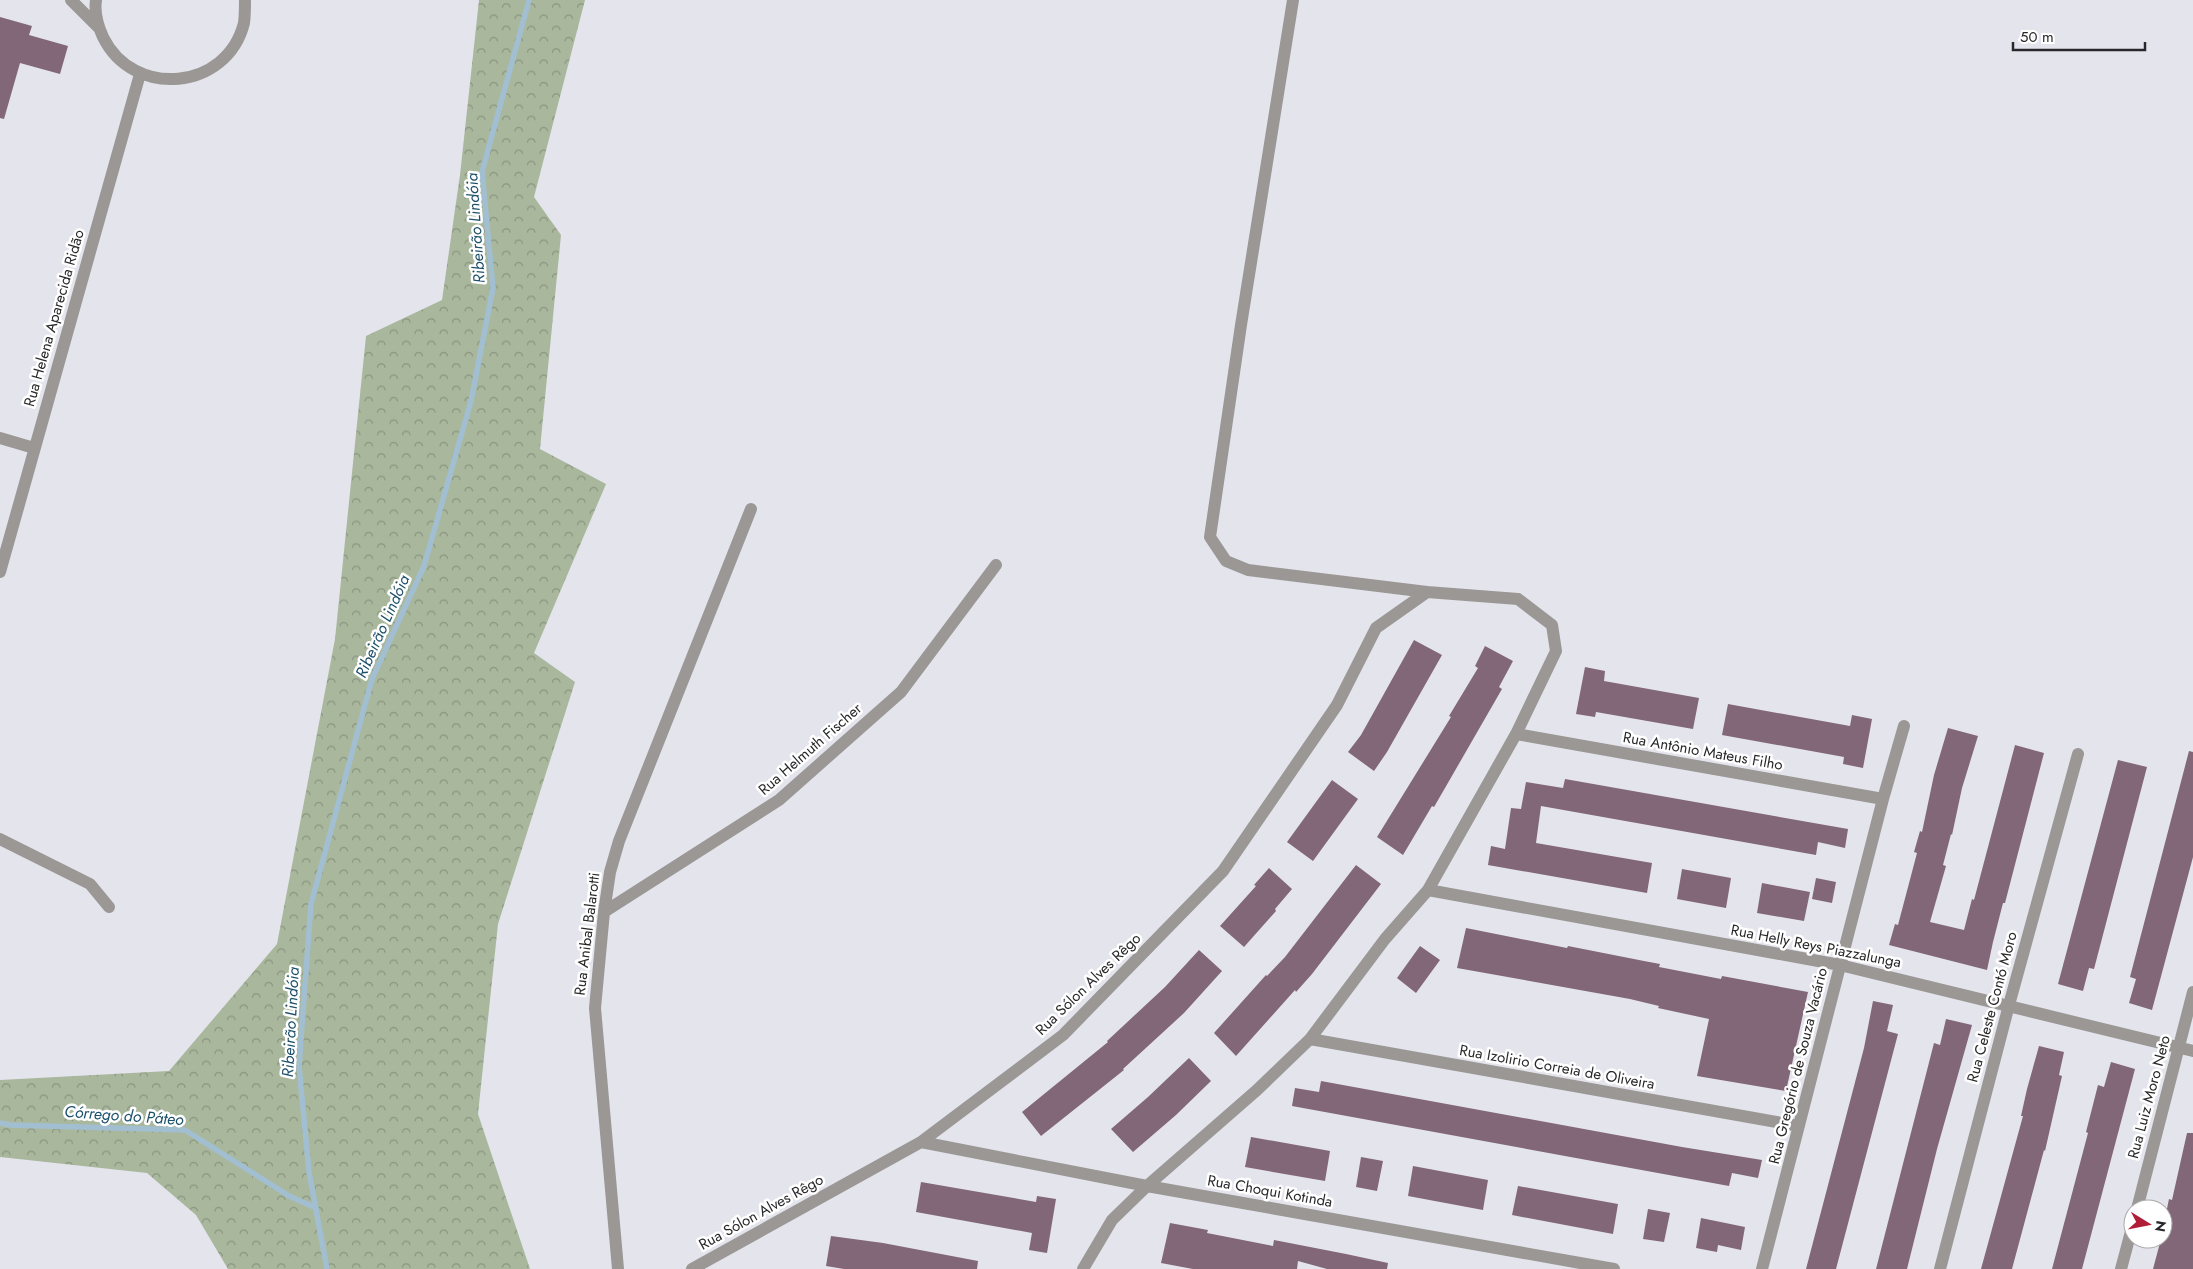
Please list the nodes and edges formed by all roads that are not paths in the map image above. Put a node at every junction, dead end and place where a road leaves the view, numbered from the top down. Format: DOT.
graph roads {
  1 [pos="71,0"];
  2 [pos="96,0"];
  3 [pos="245,0"];
  4 [pos="1293,0"];
  5 [pos="98,27"];
  6 [pos="140,74"];
  7 [pos="0,438"];
  8 [pos="34,448"];
  9 [pos="751,508"];
  10 [pos="996,565"];
  11 [pos="0,572"];
  12 [pos="1427,592"];
  13 [pos="1904,726"];
  14 [pos="1516,734"];
  15 [pos="2078,754"];
  16 [pos="1883,799"];
  17 [pos="0,840"];
  18 [pos="1428,890"];
  19 [pos="108,907"];
  20 [pos="604,912"];
  21 [pos="1840,965"];
  22 [pos="2193,992"];
  23 [pos="2008,1005"];
  24 [pos="1310,1039"];
  25 [pos="2179,1048"];
  26 [pos="2193,1052"];
  27 [pos="1799,1126"];
  28 [pos="921,1142"];
  29 [pos="1147,1186"];
  30 [pos="2140,1199"];
  31 [pos="2126,1249"];
  32 [pos="618,1269"];
  33 [pos="692,1269"];
  34 [pos="1083,1269"];
  35 [pos="1614,1269"];
  36 [pos="1762,1269"];
  37 [pos="1940,1269"];
  38 [pos="2121,1269"];
  1 -- 5 [label="street"];
  2 -- 5 [label="street"];
  3 -- 6 [label="street"];
  4 -- 12 [label="street"];
  5 -- 6 [label="street"];
  6 -- 8 [label="street, Rua Helena Aparecida Ridão"];
  7 -- 8 [label="street"];
  8 -- 11 [label="street, Rua Helena Aparecida Ridão"];
  9 -- 20 [label="street, Rua Anibal Balarotti"];
  10 -- 20 [label="street, Rua Helmuth Fischer"];
  12 -- 14 [label="street"];
  12 -- 28 [label="street, Rua Sólon Alves Rêgo"];
  13 -- 16 [label="street, Rua Gregório de Souza Vacário"];
  14 -- 16 [label="street, Rua Antônio Mateus Filho"];
  14 -- 18 [label="street"];
  15 -- 23 [label="street, Rua Celeste Contó Moro"];
  16 -- 21 [label="street, Rua Gregório de Souza Vacário"];
  17 -- 19 [label="street"];
  18 -- 21 [label="street, Rua Helly Reys Piazzalunga"];
  18 -- 24 [label="street"];
  20 -- 32 [label="street, Rua Anibal Balarotti"];
  21 -- 23 [label="street, Rua Helly Reys Piazzalunga"];
  21 -- 27 [label="street, Rua Gregório de Souza Vacário"];
  22 -- 25 [label="street, Rua Luiz Moro Neto"];
  23 -- 25 [label="street, Rua Helly Reys Piazzalunga"];
  23 -- 37 [label="street, Rua Celeste Contó Moro"];
  24 -- 27 [label="street, Rua Izolirio Correia de Oliveira"];
  24 -- 29 [label="street"];
  25 -- 26 [label="street, Rua Helly Reys Piazzalunga"];
  25 -- 30 [label="street, Rua Luiz Moro Neto"];
  27 -- 36 [label="street, Rua Gregório de Souza Vacário"];
  28 -- 29 [label="street, Rua Choqui Kotinda"];
  28 -- 33 [label="street, Rua Sólon Alves Rêgo"];
  29 -- 34 [label="street"];
  29 -- 35 [label="street, Rua Choqui Kotinda"];
  31 -- 38 [label="street"];
}
